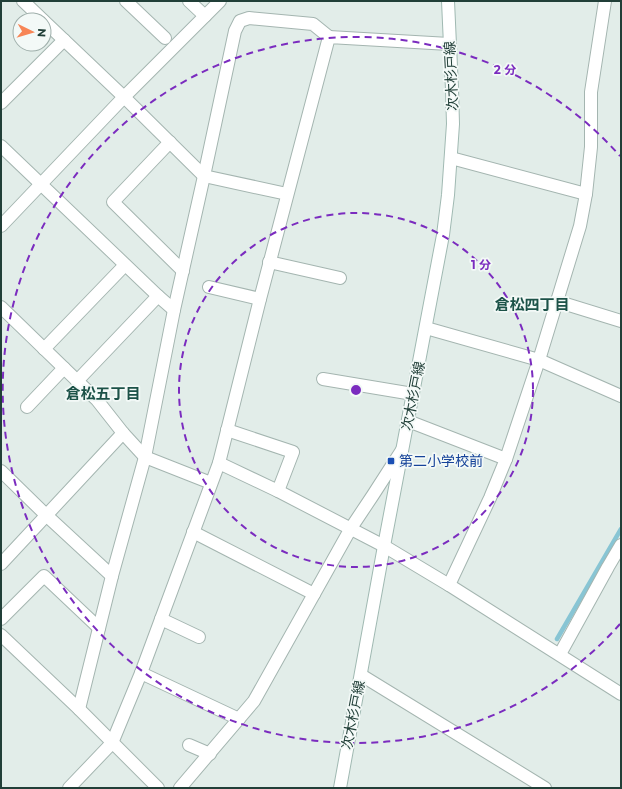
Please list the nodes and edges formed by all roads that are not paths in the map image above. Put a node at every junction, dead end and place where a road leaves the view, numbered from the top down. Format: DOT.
graph roads {
  1 [pos="23,1"];
  2 [pos="126,1"];
  3 [pos="189,1"];
  4 [pos="220,1"];
  5 [pos="448,1"];
  6 [pos="605,1"];
  7 [pos="35,12"];
  8 [pos="205,16"];
  9 [pos="52,28"];
  10 [pos="329,37"];
  11 [pos="165,38"];
  12 [pos="64,40"];
  13 [pos="449,44"];
  14 [pos="124,97"];
  15 [pos="1,103"];
  16 [pos="170,142"];
  17 [pos="1,146"];
  18 [pos="451,158"];
  19 [pos="204,176"];
  20 [pos="40,184"];
  21 [pos="287,194"];
  22 [pos="586,194"];
  23 [pos="1,226"];
  24 [pos="269,262"];
  25 [pos="125,265"];
  26 [pos="183,271"];
  27 [pos="340,278"];
  28 [pos="209,287"];
  29 [pos="158,296"];
  30 [pos="260,299"];
  31 [pos="556,301"];
  32 [pos="2,309"];
  33 [pos="174,310"];
  34 [pos="621,321"];
  35 [pos="426,328"];
  36 [pos="44,348"];
  37 [pos="539,360"];
  38 [pos="64,368"];
  39 [pos="323,379"];
  40 [pos="77,381"];
  41 [pos="413,394"];
  42 [pos="621,396"];
  43 [pos="28,407"];
  44 [pos="408,421"];
  45 [pos="227,430"];
  46 [pos="123,433"];
  47 [pos="404,447"];
  48 [pos="145,457"];
  49 [pos="506,459"];
  50 [pos="219,463"];
  51 [pos="1,471"];
  52 [pos="211,483"];
  53 [pos="278,491"];
  54 [pos="46,515"];
  55 [pos="351,528"];
  56 [pos="193,532"];
  57 [pos="621,545"];
  58 [pos="384,546"];
  59 [pos="1,564"];
  60 [pos="112,576"];
  61 [pos="449,585"];
  62 [pos="314,594"];
  63 [pos="1,619"];
  64 [pos="161,619"];
  65 [pos="99,628"];
  66 [pos="1,635"];
  67 [pos="200,637"];
  68 [pos="560,654"];
  69 [pos="141,673"];
  70 [pos="361,675"];
  71 [pos="621,694"];
  72 [pos="79,709"];
  73 [pos="239,719"];
  74 [pos="112,743"];
  75 [pos="189,745"];
  76 [pos="210,754"];
  77 [pos="151,786"];
  78 [pos="539,786"];
  79 [pos="68,788"];
  80 [pos="180,788"];
  81 [pos="340,788"];
  1 -- 7 [label="street"];
  2 -- 11 [label="street"];
  3 -- 8 [label="street"];
  4 -- 8 [label="street"];
  5 -- 13 [label="street, 次木杉戸線"];
  6 -- 22 [label="street"];
  8 -- 14 [label="street"];
  9 -- 12 [label="street"];
  10 -- 13 [label="street"];
  10 -- 19 [label="street"];
  10 -- 21 [label="street"];
  12 -- 14 [label="street"];
  12 -- 15 [label="street"];
  13 -- 18 [label="street, 次木杉戸線"];
  14 -- 16 [label="street"];
  14 -- 20 [label="street"];
  16 -- 19 [label="street"];
  16 -- 26 [label="street"];
  17 -- 20 [label="street"];
  18 -- 22 [label="street"];
  18 -- 35 [label="street, 次木杉戸線"];
  19 -- 21 [label="street"];
  19 -- 26 [label="street"];
  20 -- 23 [label="street"];
  20 -- 25 [label="street"];
  21 -- 24 [label="street"];
  22 -- 31 [label="street"];
  24 -- 27 [label="street"];
  24 -- 30 [label="street"];
  25 -- 29 [label="street"];
  25 -- 36 [label="street"];
  26 -- 33 [label="street"];
  28 -- 30 [label="street"];
  29 -- 33 [label="street"];
  29 -- 40 [label="street"];
  30 -- 45 [label="street"];
  31 -- 34 [label="street"];
  31 -- 37 [label="street"];
  32 -- 36 [label="street"];
  33 -- 48 [label="street"];
  35 -- 37 [label="street"];
  35 -- 41 [label="street, 次木杉戸線"];
  36 -- 38 [label="street"];
  37 -- 42 [label="street"];
  37 -- 49 [label="street"];
  38 -- 40 [label="street"];
  38 -- 43 [label="street"];
  39 -- 41 [label="street"];
  40 -- 46 [label="street"];
  41 -- 44 [label="street, 次木杉戸線"];
  44 -- 47 [label="street, 次木杉戸線"];
  44 -- 49 [label="street"];
  45 -- 50 [label="street"];
  45 -- 53 [label="street"];
  46 -- 48 [label="street"];
  46 -- 54 [label="street"];
  47 -- 55 [label="street"];
  47 -- 58 [label="street, 次木杉戸線"];
  48 -- 52 [label="street"];
  48 -- 60 [label="street"];
  49 -- 61 [label="street"];
  50 -- 52 [label="street"];
  50 -- 53 [label="street"];
  51 -- 54 [label="street"];
  52 -- 56 [label="street"];
  53 -- 55 [label="street"];
  54 -- 59 [label="street"];
  54 -- 60 [label="street"];
  55 -- 58 [label="street"];
  55 -- 62 [label="street"];
  56 -- 62 [label="street"];
  56 -- 64 [label="street"];
  57 -- 68 [label="street"];
  58 -- 61 [label="street"];
  58 -- 70 [label="street, 次木杉戸線"];
  60 -- 65 [label="street"];
  61 -- 68 [label="street"];
  62 -- 73 [label="street"];
  63 -- 65 [label="street"];
  64 -- 67 [label="street"];
  64 -- 69 [label="street"];
  65 -- 72 [label="street"];
  66 -- 72 [label="street"];
  68 -- 71 [label="street"];
  69 -- 73 [label="street"];
  69 -- 74 [label="street"];
  70 -- 78 [label="street"];
  70 -- 81 [label="street, 次木杉戸線"];
  72 -- 74 [label="street"];
  73 -- 76 [label="street"];
  74 -- 77 [label="street"];
  74 -- 79 [label="street"];
  75 -- 76 [label="street"];
  76 -- 80 [label="street"];
}
